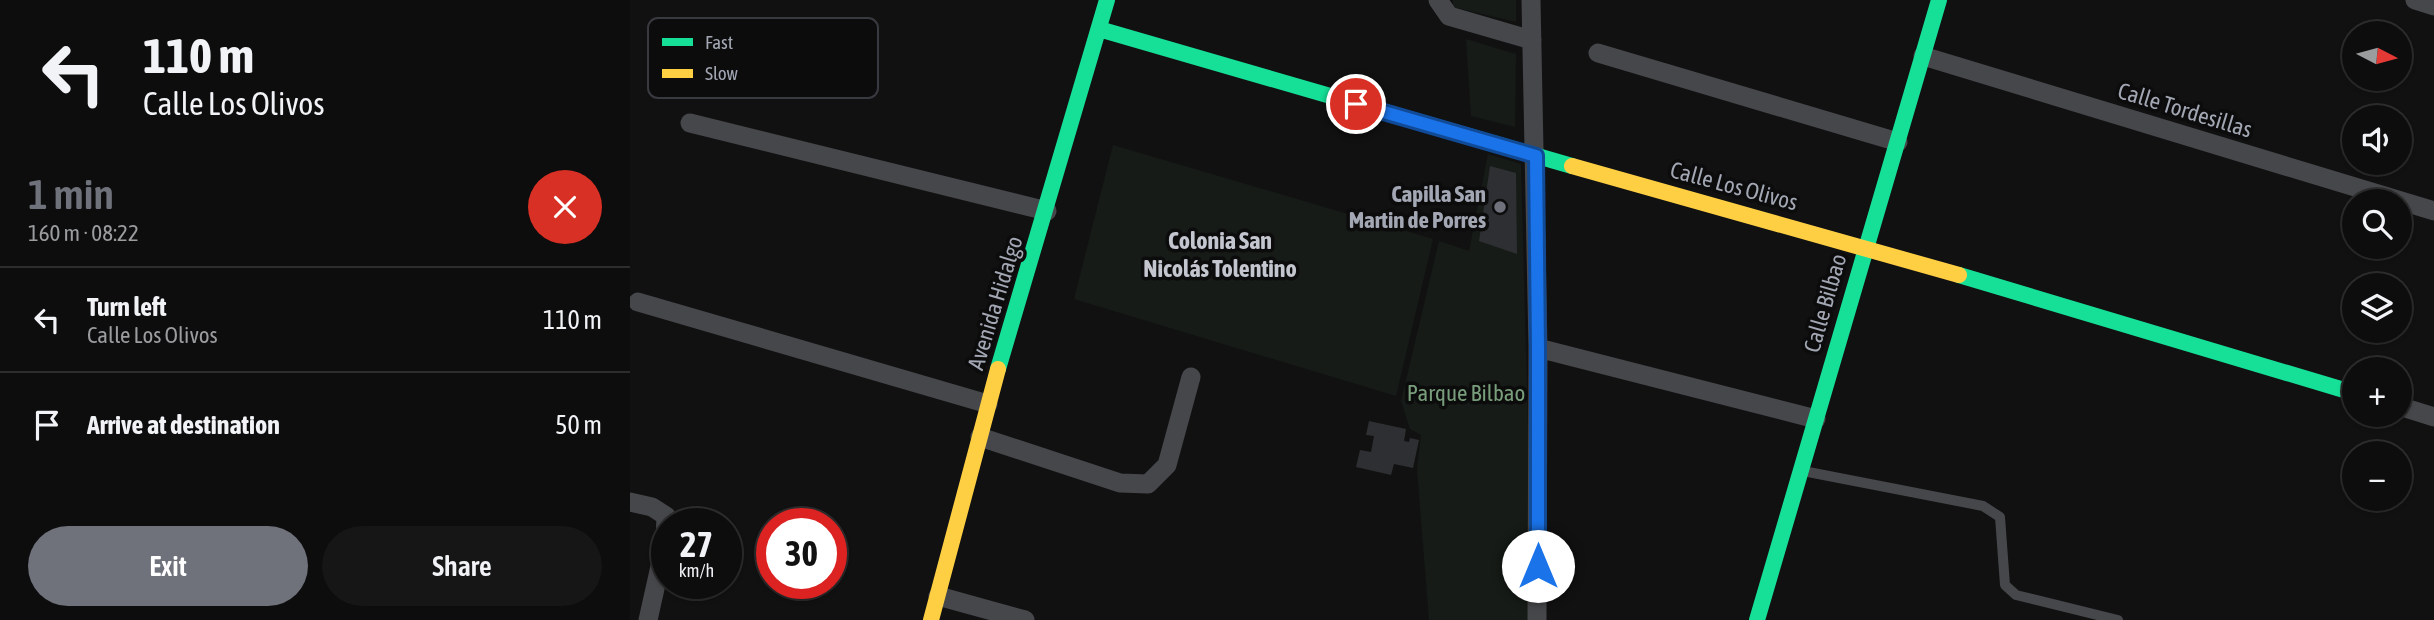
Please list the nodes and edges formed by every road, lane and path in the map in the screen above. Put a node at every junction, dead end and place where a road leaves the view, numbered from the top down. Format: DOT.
graph roads {
  1 [pos="1107,0"];
  2 [pos="1438,0"];
  3 [pos="1531,0"];
  4 [pos="1937,0"];
  5 [pos="2415,0"];
  6 [pos="2434,6"];
  7 [pos="1099,29"];
  8 [pos="1532,40"];
  9 [pos="1598,53"];
  10 [pos="1923,57"];
  11 [pos="690,123"];
  12 [pos="1898,142"];
  13 [pos="1536,156"];
  14 [pos="1047,211"];
  15 [pos="2434,211"];
  16 [pos="1867,248"];
  17 [pos="638,302"];
  18 [pos="1538,348"];
  19 [pos="1191,377"];
  20 [pos="2342,389"];
  21 [pos="988,404"];
  22 [pos="2412,410"];
  23 [pos="2434,417"];
  24 [pos="1816,419"];
  25 [pos="980,437"];
  26 [pos="1801,471"];
  27 [pos="630,502"];
  28 [pos="938,596"];
  29 [pos="648,620"];
  30 [pos="931,620"];
  31 [pos="1025,620"];
  32 [pos="1538,620"];
  33 [pos="1757,620"];
  34 [pos="2118,620"];
  1 -- 7 [label="street, Avenida Hidalgo"];
  2 -- 8 [label="street"];
  3 -- 8 [label="street"];
  4 -- 10 [label="street, Calle Bilbao"];
  5 -- 6 [label="street"];
  7 -- 13 [label="street, Calle Los Olivos"];
  7 -- 14 [label="street, Avenida Hidalgo"];
  8 -- 13 [label="street"];
  9 -- 12 [label="street"];
  10 -- 12 [label="street, Calle Bilbao"];
  10 -- 15 [label="street, Calle Tordesillas"];
  11 -- 14 [label="street"];
  12 -- 16 [label="street, Calle Bilbao"];
  13 -- 16 [label="street, Calle Los Olivos"];
  13 -- 18 [label="street"];
  14 -- 21 [label="street, Avenida Hidalgo"];
  16 -- 20 [label="street, Calle Los Olivos"];
  16 -- 24 [label="street, Calle Bilbao"];
  17 -- 21 [label="street"];
  18 -- 24 [label="street"];
  18 -- 32 [label="street"];
  19 -- 25 [label="street"];
  21 -- 25 [label="street, Avenida Hidalgo"];
  22 -- 23 [label="street"];
  24 -- 26 [label="street, Calle Bilbao"];
  25 -- 28 [label="street, Avenida Hidalgo"];
  26 -- 33 [label="street, Calle Bilbao"];
  26 -- 34 [label="lane"];
  27 -- 29 [label="street"];
  28 -- 30 [label="street, Avenida Hidalgo"];
  28 -- 31 [label="street"];
}
